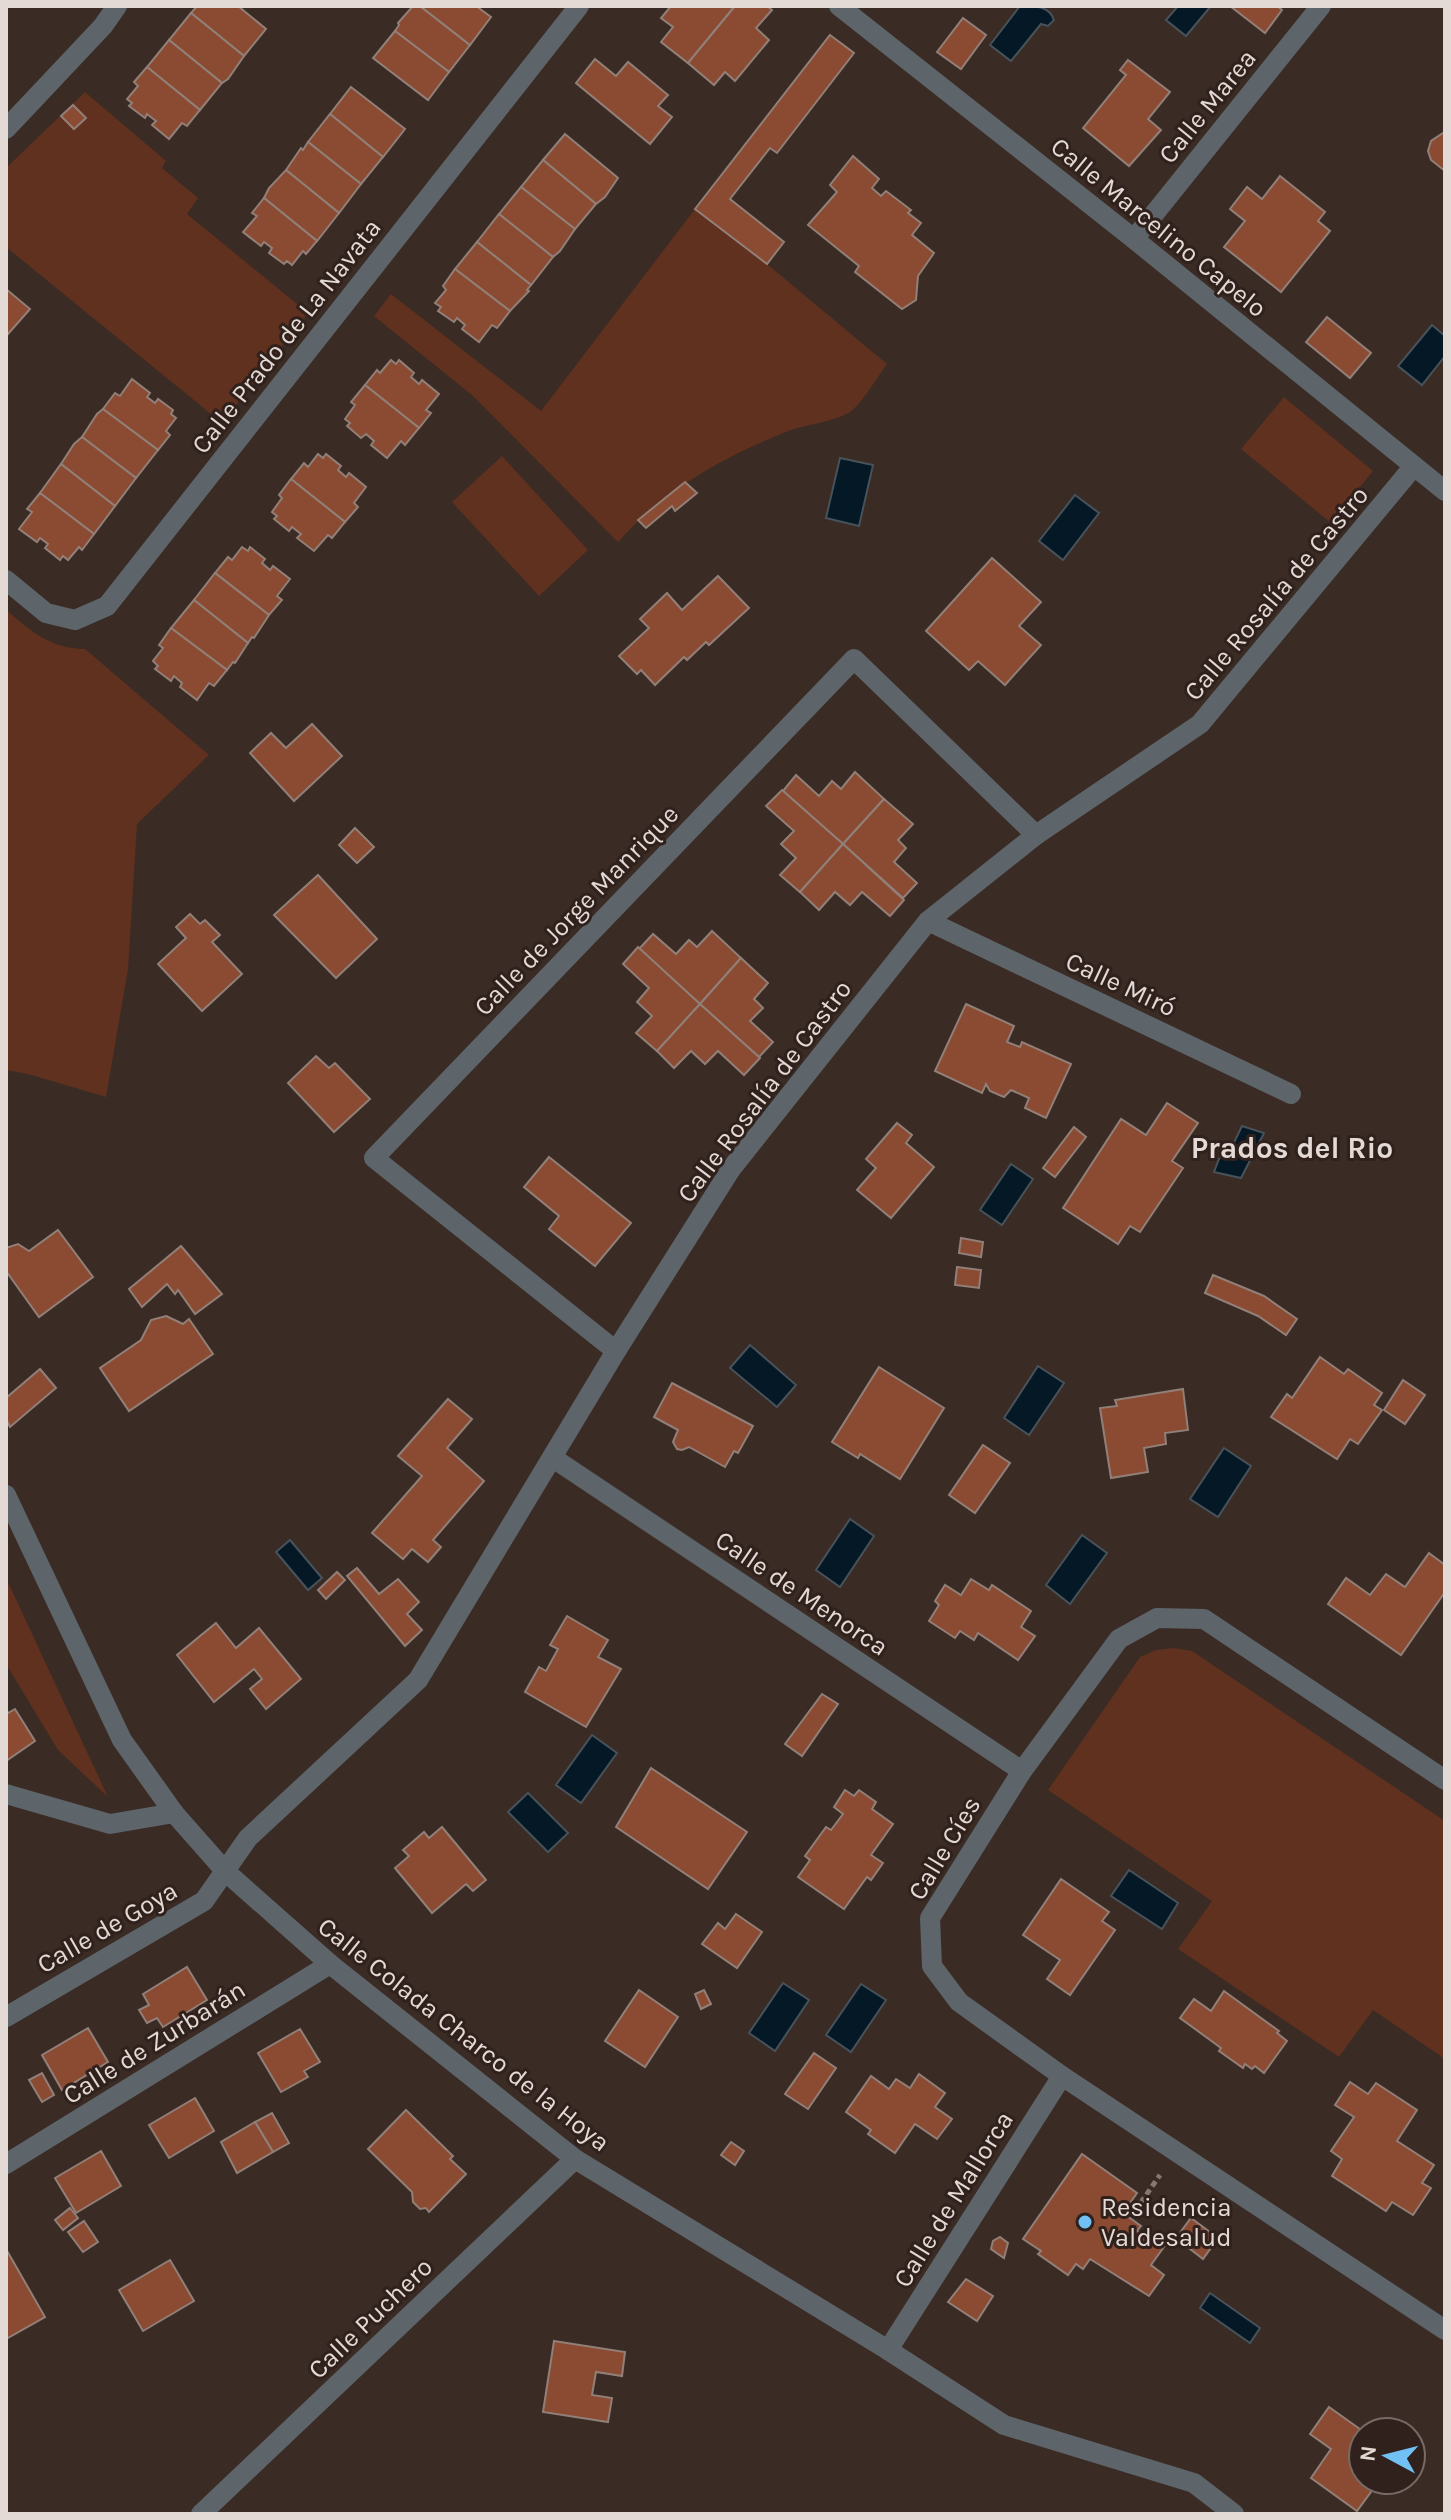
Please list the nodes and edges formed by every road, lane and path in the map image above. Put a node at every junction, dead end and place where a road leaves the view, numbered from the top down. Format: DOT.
graph roads {
  1 [pos="117,6"];
  2 [pos="579,6"];
  3 [pos="839,6"];
  4 [pos="1321,6"];
  5 [pos="6,129"];
  6 [pos="1134,239"];
  7 [pos="1414,466"];
  8 [pos="1445,491"];
  9 [pos="6,580"];
  10 [pos="1036,835"];
  11 [pos="928,921"];
  12 [pos="1291,1094"];
  13 [pos="616,1351"];
  14 [pos="553,1458"];
  15 [pos="6,1495"];
  16 [pos="1022,1771"];
  17 [pos="1445,1780"];
  18 [pos="6,1794"];
  19 [pos="174,1813"];
  20 [pos="226,1872"];
  21 [pos="330,1964"];
  22 [pos="6,2017"];
  23 [pos="1062,2076"];
  24 [pos="1176,2151"];
  25 [pos="575,2159"];
  26 [pos="6,2164"];
  27 [pos="1135,2211"];
  28 [pos="1445,2330"];
  29 [pos="888,2350"];
  30 [pos="201,2514"];
  31 [pos="1234,2514"];
  1 -- 5 [label="street"];
  2 -- 9 [label="street, Calle Prado de La Navata"];
  3 -- 6 [label="street, Calle Marcelino Capelo"];
  4 -- 6 [label="street, Calle Marea"];
  6 -- 7 [label="street, Calle Marcelino Capelo"];
  7 -- 8 [label="street, Calle Marcelino Capelo"];
  7 -- 10 [label="street, Calle Rosalía de Castro"];
  10 -- 11 [label="street, Calle Rosalía de Castro"];
  10 -- 13 [label="street, Calle de Jorge Manrique"];
  11 -- 12 [label="street, Calle Miró"];
  11 -- 13 [label="street, Calle Rosalía de Castro"];
  13 -- 14 [label="street, Calle Rosalía de Castro"];
  14 -- 16 [label="street, Calle de Menorca"];
  14 -- 20 [label="street, Calle Rosalía de Castro"];
  15 -- 19 [label="street, Calle Colada Charco de la Hoya"];
  16 -- 17 [label="street, Calle Cíes"];
  16 -- 23 [label="street, Calle Cíes"];
  18 -- 19 [label="street"];
  19 -- 20 [label="street, Calle Colada Charco de la Hoya"];
  20 -- 21 [label="street, Calle Colada Charco de la Hoya"];
  20 -- 22 [label="street, Calle de Goya"];
  21 -- 25 [label="street, Calle Colada Charco de la Hoya"];
  21 -- 26 [label="street, Calle de Zurbarán"];
  23 -- 24 [label="street, Calle Cíes"];
  23 -- 29 [label="street, Calle de Mallorca"];
  24 -- 27 [label="path"];
  24 -- 28 [label="street, Calle Cíes"];
  25 -- 29 [label="street, Calle Colada Charco de la Hoya"];
  25 -- 30 [label="street, Calle Puchero"];
  29 -- 31 [label="street, Calle Colada Charco de la Hoya"];
}
